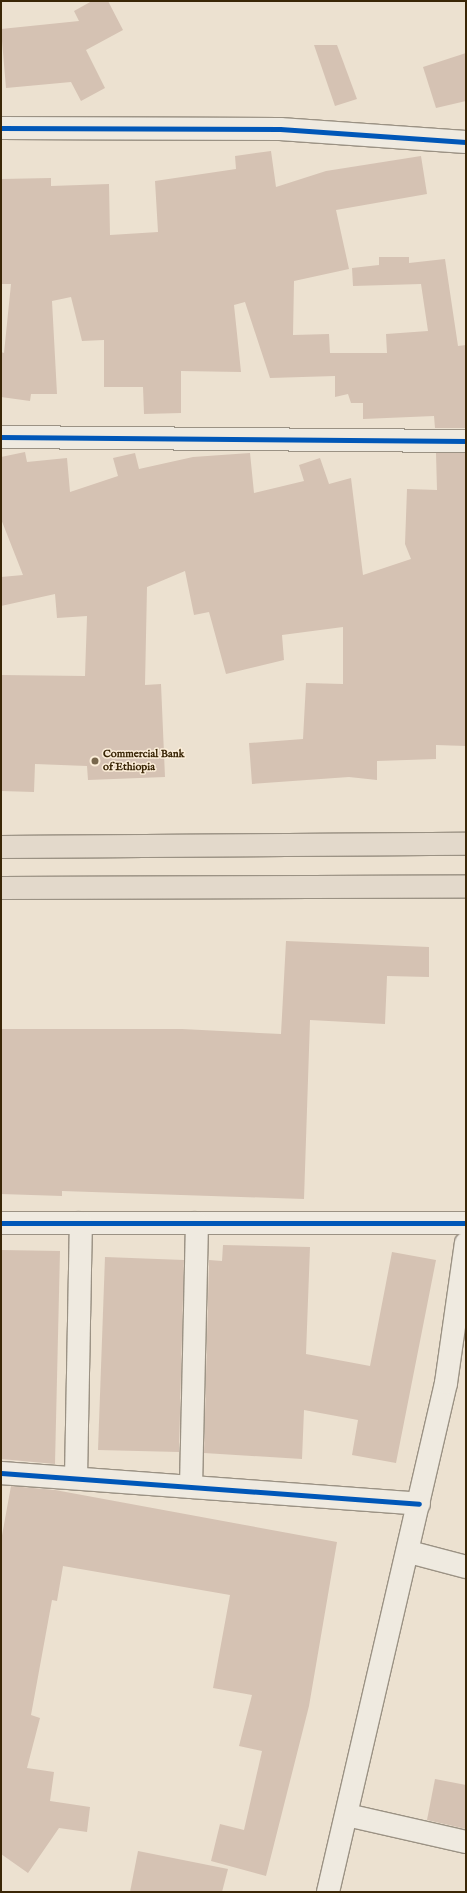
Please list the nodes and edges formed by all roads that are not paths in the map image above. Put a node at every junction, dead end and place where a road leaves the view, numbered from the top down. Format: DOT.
graph roads {
  1 [pos="1,128"];
  2 [pos="466,142"];
  3 [pos="1,437"];
  4 [pos="466,441"];
  5 [pos="466,844"];
  6 [pos="1,847"];
  7 [pos="466,886"];
  8 [pos="1,888"];
  9 [pos="1,1223"];
  10 [pos="81,1223"];
  11 [pos="197,1223"];
  12 [pos="466,1223"];
  13 [pos="466,1243"];
  14 [pos="1,1473"];
  15 [pos="76,1478"];
  16 [pos="191,1487"];
  17 [pos="419,1504"];
  18 [pos="409,1552"];
  19 [pos="466,1567"];
  20 [pos="347,1815"];
  21 [pos="466,1842"];
  22 [pos="328,1892"];
  1 -- 2 [label="street"];
  3 -- 4 [label="street"];
  5 -- 6 [label="main road"];
  7 -- 8 [label="main road"];
  9 -- 10 [label="street"];
  10 -- 11 [label="street"];
  10 -- 15 [label="street"];
  11 -- 12 [label="street"];
  11 -- 16 [label="street"];
  13 -- 17 [label="street"];
  14 -- 15 [label="street"];
  15 -- 16 [label="street"];
  16 -- 17 [label="street"];
  17 -- 18 [label="street"];
  18 -- 19 [label="street"];
  18 -- 20 [label="street"];
  20 -- 21 [label="street"];
  20 -- 22 [label="street"];
}
